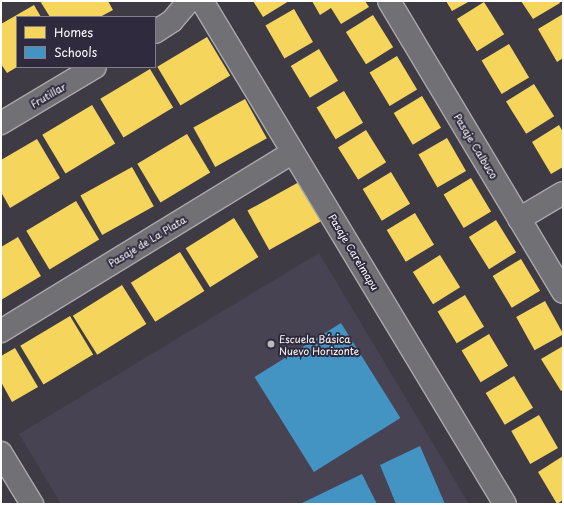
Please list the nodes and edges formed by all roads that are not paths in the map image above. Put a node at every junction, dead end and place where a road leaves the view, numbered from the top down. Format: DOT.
graph roads {
  1 [pos="189,1"];
  2 [pos="202,1"];
  3 [pos="389,1"];
  4 [pos="156,31"];
  5 [pos="93,68"];
  6 [pos="1,122"];
  7 [pos="293,152"];
  8 [pos="563,193"];
  9 [pos="519,219"];
  10 [pos="563,292"];
  11 [pos="1,331"];
  12 [pos="1,453"];
  13 [pos="32,504"];
  14 [pos="505,504"];
  1 -- 4 [label="street"];
  2 -- 7 [label="street, Pasaje Carelmapu"];
  3 -- 9 [label="street, Pasaje Calbuco"];
  5 -- 6 [label="street, Frutillar"];
  7 -- 11 [label="street, Pasaje de La Plata"];
  7 -- 14 [label="street, Pasaje Carelmapu"];
  8 -- 9 [label="street"];
  9 -- 10 [label="street, Pasaje Calbuco"];
  12 -- 13 [label="street"];
}
